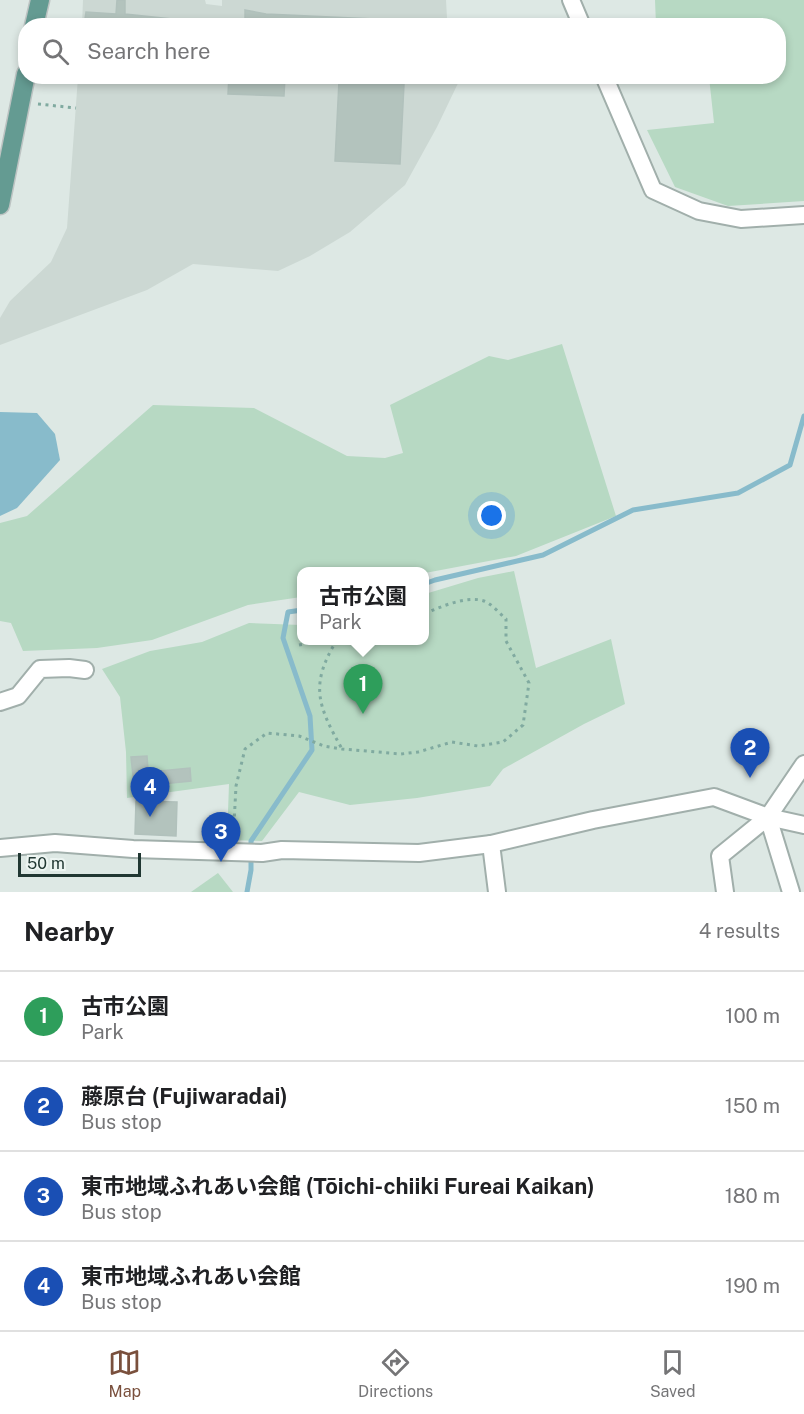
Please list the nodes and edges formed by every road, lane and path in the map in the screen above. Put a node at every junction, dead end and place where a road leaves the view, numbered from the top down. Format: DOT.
graph roads {
  1 [pos="40,0"];
  2 [pos="571,0"];
  3 [pos="36,18"];
  4 [pos="579,18"];
  5 [pos="24,84"];
  6 [pos="607,84"];
  7 [pos="0,206"];
  8 [pos="804,215"];
  9 [pos="429,612"];
  10 [pos="334,645"];
  11 [pos="85,670"];
  12 [pos="0,702"];
  13 [pos="342,749"];
  14 [pos="804,764"];
  15 [pos="768,817"];
  16 [pos="234,824"];
  17 [pos="804,825"];
  18 [pos="491,844"];
  19 [pos="0,848"];
  20 [pos="497,892"];
  21 [pos="724,892"];
  22 [pos="791,892"];
  1 -- 3 [label="main road"];
  2 -- 4 [label="street"];
  5 -- 7 [label="main road"];
  6 -- 8 [label="street"];
  9 -- 13 [label="path"];
  10 -- 13 [label="path"];
  11 -- 12 [label="street"];
  13 -- 16 [label="path"];
  14 -- 15 [label="street"];
  15 -- 17 [label="street"];
  15 -- 18 [label="street"];
  15 -- 21 [label="street"];
  15 -- 22 [label="street"];
  18 -- 19 [label="street"];
  18 -- 20 [label="street"];
}
